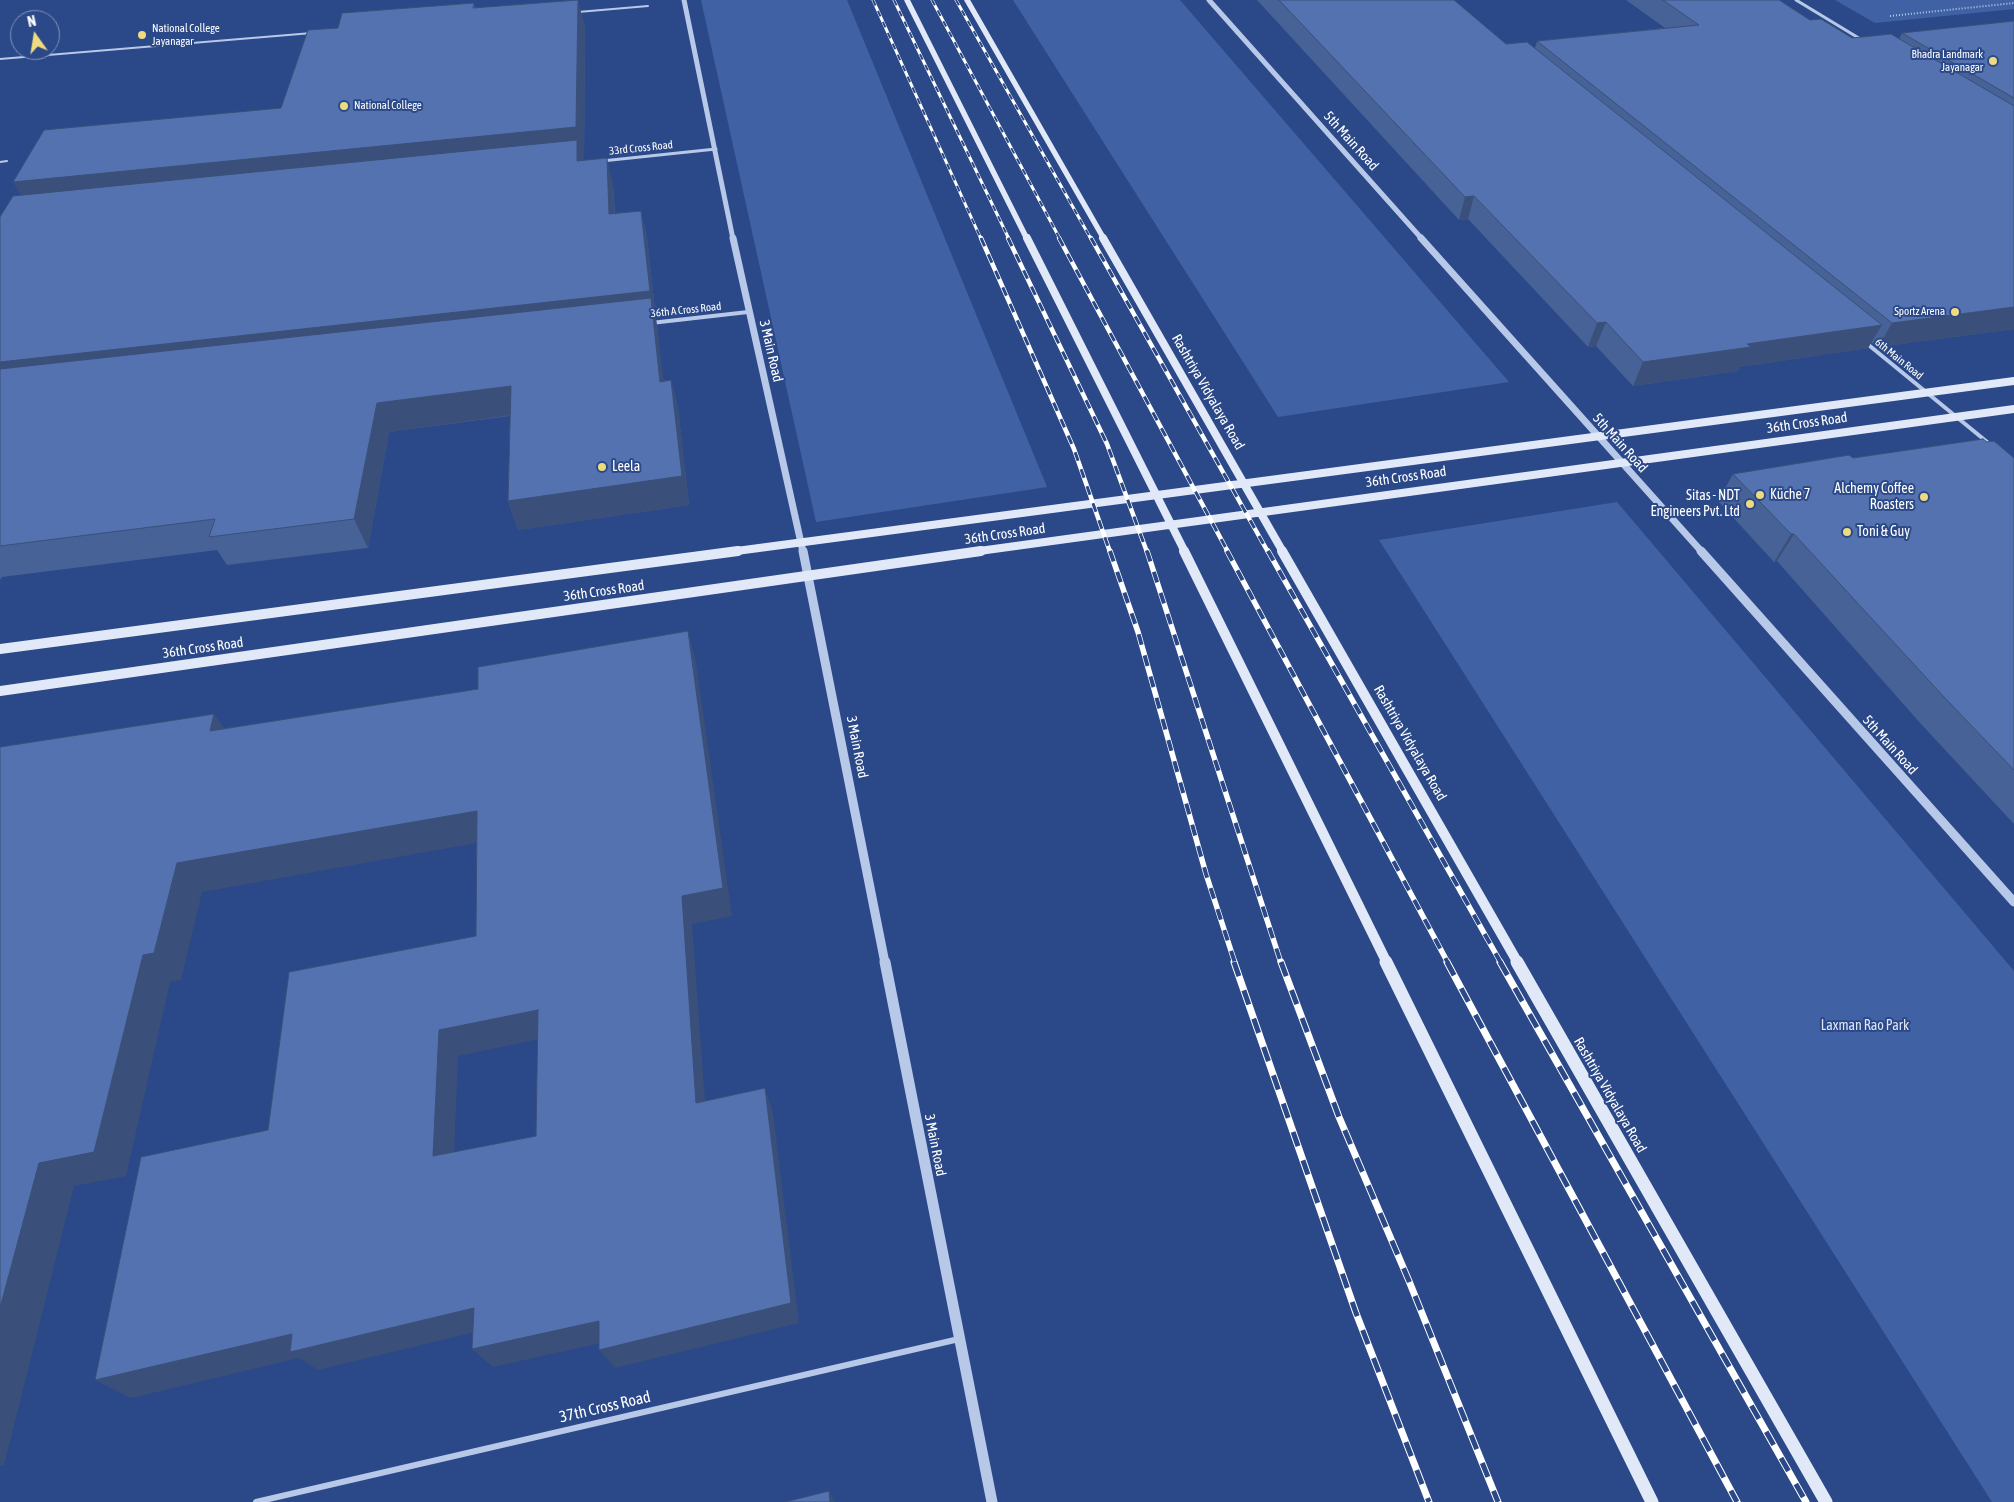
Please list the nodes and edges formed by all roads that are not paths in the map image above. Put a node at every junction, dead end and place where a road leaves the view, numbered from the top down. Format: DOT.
graph roads {
  1 [pos="684,0"];
  2 [pos="907,0"];
  3 [pos="967,0"];
  4 [pos="1209,0"];
  5 [pos="1796,0"];
  6 [pos="648,6"];
  7 [pos="569,12"];
  8 [pos="314,33"];
  9 [pos="1870,39"];
  10 [pos="1861,40"];
  11 [pos="1870,45"];
  12 [pos="0,59"];
  13 [pos="716,149"];
  14 [pos="7,161"];
  15 [pos="0,162"];
  16 [pos="597,162"];
  17 [pos="748,312"];
  18 [pos="649,323"];
  19 [pos="1860,338"];
  20 [pos="2014,381"];
  21 [pos="1926,393"];
  22 [pos="2014,409"];
  23 [pos="1956,417"];
  24 [pos="1598,436"];
  25 [pos="1996,449"];
  26 [pos="1621,462"];
  27 [pos="1243,483"];
  28 [pos="1155,494"];
  29 [pos="1259,511"];
  30 [pos="1170,524"];
  31 [pos="801,542"];
  32 [pos="809,576"];
  33 [pos="0,649"];
  34 [pos="0,691"];
  35 [pos="2014,902"];
  36 [pos="960,1339"];
  37 [pos="256,1502"];
  38 [pos="992,1502"];
  39 [pos="1652,1502"];
  40 [pos="1826,1502"];
  1 -- 13 [label="street, 3 Main Road"];
  2 -- 28 [label="main road"];
  3 -- 27 [label="main road, Rashtriya Vidyalaya Road"];
  4 -- 24 [label="street, 5th Main Road"];
  5 -- 10 [label="street"];
  6 -- 7 [label="lane"];
  8 -- 12 [label="lane"];
  9 -- 10 [label="street"];
  10 -- 11 [label="street"];
  13 -- 16 [label="street, 33rd Cross Road"];
  13 -- 17 [label="street, 3 Main Road"];
  14 -- 15 [label="lane"];
  17 -- 18 [label="street, 36th A Cross Road"];
  17 -- 31 [label="street, 3 Main Road"];
  19 -- 21 [label="street, 6th Main Road"];
  20 -- 21 [label="main road, 36th Cross Road"];
  21 -- 23 [label="street, 6th Main Road"];
  21 -- 24 [label="main road, 36th Cross Road"];
  22 -- 23 [label="main road, 36th Cross Road"];
  23 -- 25 [label="street, 6th Main Road"];
  23 -- 26 [label="main road, 36th Cross Road"];
  24 -- 26 [label="street, 5th Main Road"];
  24 -- 27 [label="main road, 36th Cross Road"];
  26 -- 29 [label="main road, 36th Cross Road"];
  26 -- 35 [label="street, 5th Main Road"];
  27 -- 28 [label="main road, 36th Cross Road"];
  27 -- 29 [label="main road, Rashtriya Vidyalaya Road"];
  28 -- 30 [label="main road"];
  28 -- 31 [label="main road, 36th Cross Road"];
  29 -- 30 [label="main road, 36th Cross Road"];
  29 -- 40 [label="main road, Rashtriya Vidyalaya Road"];
  30 -- 32 [label="main road, 36th Cross Road"];
  30 -- 39 [label="main road"];
  31 -- 32 [label="street, 3 Main Road"];
  31 -- 33 [label="main road, 36th Cross Road"];
  32 -- 34 [label="main road, 36th Cross Road"];
  32 -- 36 [label="street, 3 Main Road"];
  36 -- 37 [label="street, 37th Cross Road"];
  36 -- 38 [label="street, 3 Main Road"];
}
